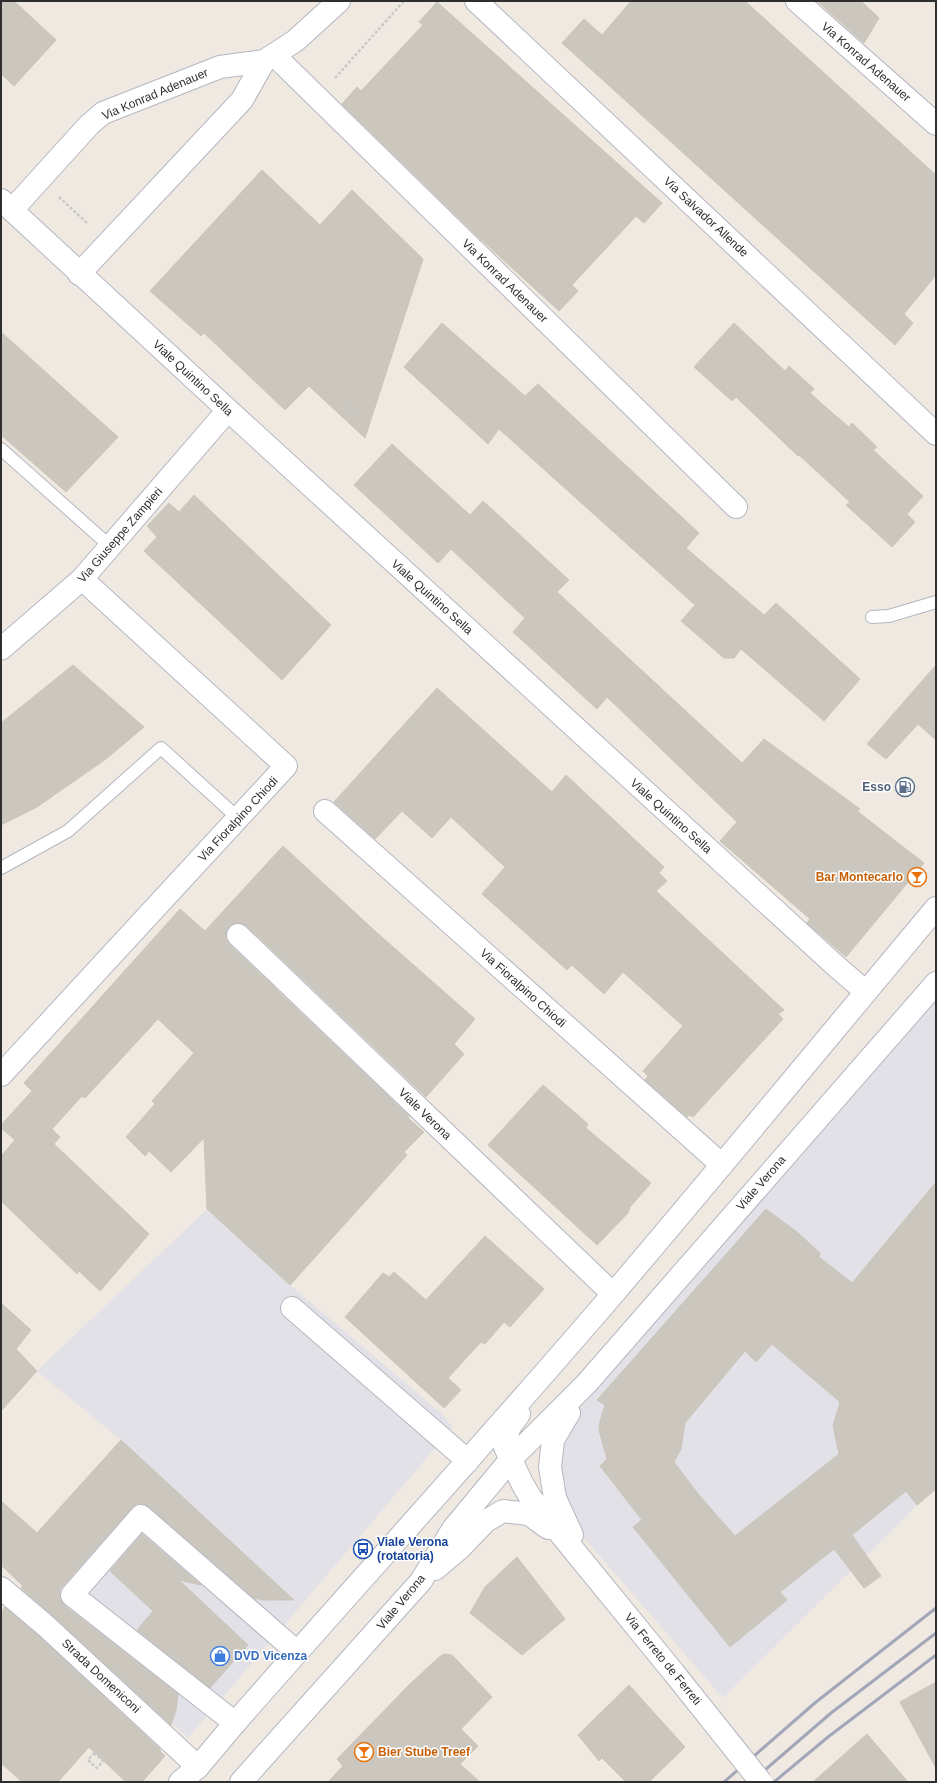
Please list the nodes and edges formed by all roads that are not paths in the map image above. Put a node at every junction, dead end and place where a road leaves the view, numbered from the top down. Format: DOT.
graph roads {
  1 [pos="339,1"];
  2 [pos="476,1"];
  3 [pos="797,1"];
  4 [pos="269,58"];
  5 [pos="936,124"];
  6 [pos="6,205"];
  7 [pos="80,274"];
  8 [pos="228,410"];
  9 [pos="936,434"];
  10 [pos="1,449"];
  11 [pos="736,507"];
  12 [pos="111,547"];
  13 [pos="82,579"];
  14 [pos="936,602"];
  15 [pos="872,617"];
  16 [pos="1,649"];
  17 [pos="325,811"];
  18 [pos="238,818"];
  19 [pos="1,868"];
  20 [pos="936,908"];
  21 [pos="238,935"];
  22 [pos="936,983"];
  23 [pos="866,992"];
  24 [pos="1,1075"];
  25 [pos="722,1165"];
  26 [pos="613,1294"];
  27 [pos="292,1308"];
  28 [pos="558,1357"];
  29 [pos="587,1383"];
  30 [pos="511,1460"];
  31 [pos="468,1462"];
  32 [pos="562,1537"];
  33 [pos="585,1564"];
  34 [pos="421,1581"];
  35 [pos="1,1588"];
  36 [pos="297,1652"];
  37 [pos="235,1723"];
  38 [pos="198,1767"];
  39 [pos="180,1782"];
  40 [pos="241,1782"];
  41 [pos="762,1782"];
  1 -- 4 [label="street, Via Konrad Adenauer"];
  2 -- 9 [label="street, Via Salvador Allende"];
  3 -- 5 [label="street, Via Konrad Adenauer"];
  4 -- 6 [label="street, Via Konrad Adenauer"];
  4 -- 7 [label="street, Via Konrad Adenauer"];
  4 -- 11 [label="street, Via Konrad Adenauer"];
  6 -- 7 [label="street, Viale Quintino Sella"];
  7 -- 8 [label="street, Viale Quintino Sella"];
  8 -- 12 [label="street, Via Giuseppe Zampieri"];
  8 -- 23 [label="street, Viale Quintino Sella"];
  10 -- 12 [label="lane"];
  12 -- 13 [label="street, Via Giuseppe Zampieri"];
  13 -- 16 [label="street, Via Giuseppe Zampieri"];
  13 -- 18 [label="street, Via Fioralpino Chiodi"];
  14 -- 15 [label="lane"];
  17 -- 25 [label="street, Via Fioralpino Chiodi"];
  18 -- 19 [label="lane"];
  18 -- 24 [label="street, Via Fioralpino Chiodi"];
  20 -- 23 [label="street"];
  21 -- 26 [label="street, Viale Verona"];
  22 -- 29 [label="street, Viale Verona"];
  23 -- 25 [label="street"];
  25 -- 26 [label="street"];
  26 -- 28 [label="street"];
  27 -- 31 [label="street"];
  28 -- 30 [label="street, Via Ferreto de Ferreti"];
  28 -- 31 [label="street"];
  29 -- 30 [label="street, Viale Verona"];
  29 -- 33 [label="street, Viale Verona"];
  30 -- 32 [label="street, Via Ferreto de Ferreti"];
  30 -- 34 [label="street, Viale Verona"];
  31 -- 36 [label="street"];
  32 -- 33 [label="street, Via Ferreto de Ferreti"];
  32 -- 34 [label="street, Via Ferreto de Ferreti"];
  33 -- 41 [label="street, Via Ferreto de Ferreti, bridge"];
  34 -- 40 [label="street, Viale Verona"];
  35 -- 38 [label="street, Strada Domeniconi"];
  36 -- 37 [label="street"];
  36 -- 37 [label="street"];
  37 -- 38 [label="street"];
  38 -- 39 [label="street"];
}
